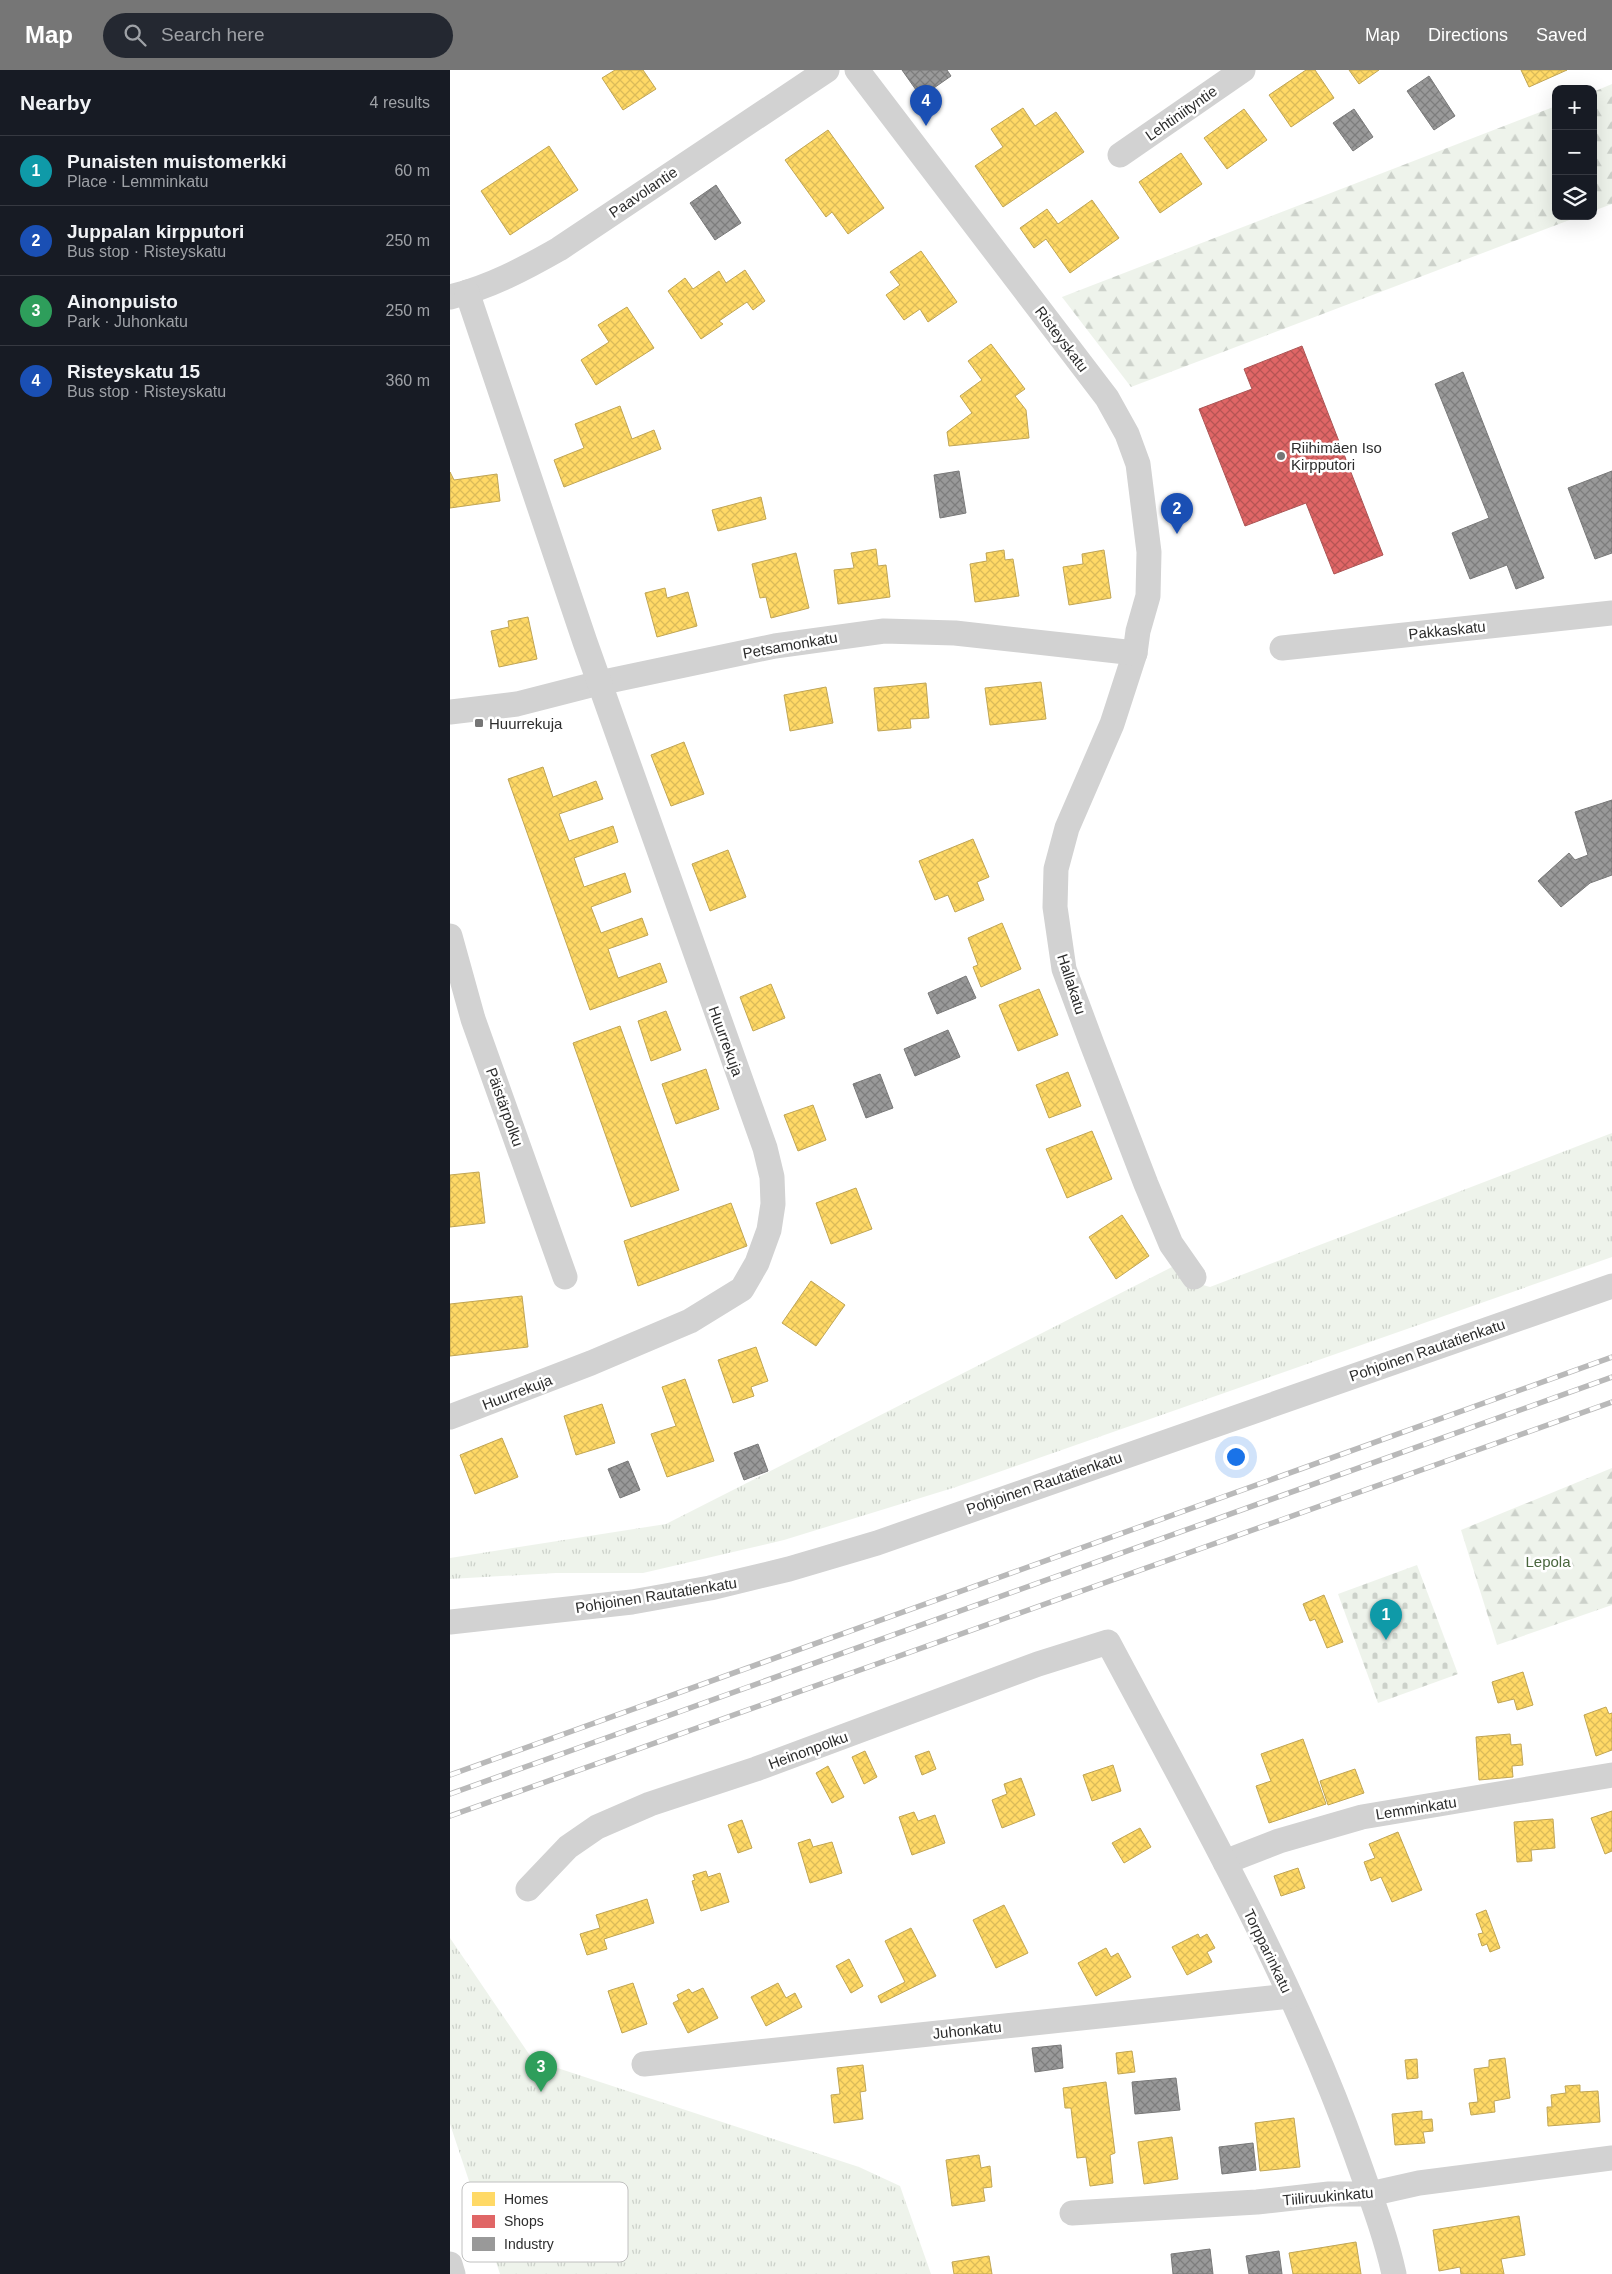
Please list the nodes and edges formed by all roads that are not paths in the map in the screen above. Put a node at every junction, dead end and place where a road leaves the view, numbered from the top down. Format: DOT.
graph roads {
  1 [pos="827,70"];
  2 [pos="857,70"];
  3 [pos="1243,70"];
  4 [pos="1120,155"];
  5 [pos="459,295"];
  6 [pos="1612,614"];
  7 [pos="1282,648"];
  8 [pos="1135,653"];
  9 [pos="599,682"];
  10 [pos="450,712"];
  11 [pos="450,936"];
  12 [pos="1194,1276"];
  13 [pos="566,1277"];
  14 [pos="1612,1286"];
  15 [pos="450,1417"];
  16 [pos="454,1623"];
  17 [pos="1108,1642"];
  18 [pos="1612,1775"];
  19 [pos="1224,1862"];
  20 [pos="528,1889"];
  21 [pos="1290,1996"];
  22 [pos="644,2064"];
  23 [pos="1612,2158"];
  24 [pos="1370,2194"];
  25 [pos="1072,2213"];
  26 [pos="450,2264"];
  27 [pos="454,2274"];
  28 [pos="1394,2274"];
  1 -- 5 [label="street, Paavolantie"];
  2 -- 8 [label="street, Risteyskatu"];
  3 -- 4 [label="street, Lehtiniityntie"];
  5 -- 9 [label="street, Huurrekuja"];
  6 -- 7 [label="street, Pakkaskatu"];
  8 -- 9 [label="street, Petsamonkatu"];
  8 -- 12 [label="street, Hallakatu"];
  9 -- 10 [label="street, Petsamonkatu"];
  9 -- 15 [label="street, Huurrekuja"];
  11 -- 13 [label="street, Päistärpolku"];
  14 -- 16 [label="street, Pohjoinen Rautatienkatu"];
  17 -- 19 [label="street, Torpparinkatu"];
  17 -- 20 [label="street, Heinonpolku"];
  18 -- 19 [label="street, Lemminkatu"];
  19 -- 21 [label="street, Torpparinkatu"];
  21 -- 22 [label="street, Juhonkatu"];
  21 -- 24 [label="street, Torpparinkatu"];
  23 -- 24 [label="street, Tiiliruukinkatu"];
  24 -- 25 [label="street, Tiiliruukinkatu"];
  24 -- 28 [label="street, Torpparinkatu"];
  26 -- 27 [label="street"];
}
